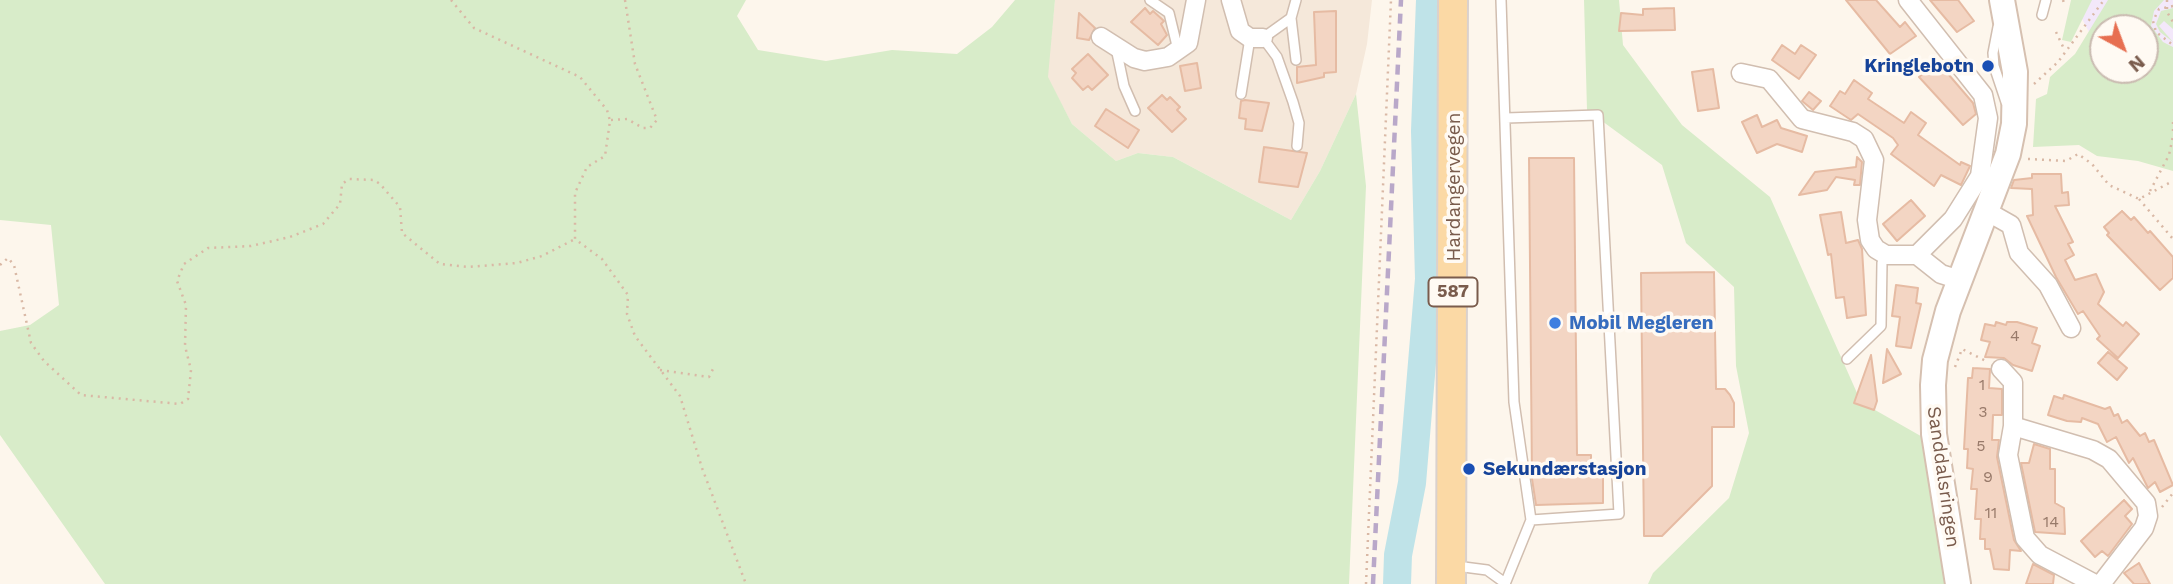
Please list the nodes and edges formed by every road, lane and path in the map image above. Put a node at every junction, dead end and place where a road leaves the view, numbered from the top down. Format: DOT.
graph roads {
  1 [pos="451,0"];
  2 [pos="625,0"];
  3 [pos="1150,0"];
  4 [pos="1196,0"];
  5 [pos="1231,0"];
  6 [pos="1296,0"];
  7 [pos="1391,0"];
  8 [pos="1453,0"];
  9 [pos="1502,0"];
  10 [pos="1908,0"];
  11 [pos="2046,0"];
  12 [pos="2104,0"];
  13 [pos="2167,0"];
  14 [pos="2003,3"];
  15 [pos="2166,5"];
  16 [pos="2173,6"];
  17 [pos="2042,15"];
  18 [pos="1291,18"];
  19 [pos="2173,22"];
  20 [pos="2056,32"];
  21 [pos="1101,37"];
  22 [pos="1256,38"];
  23 [pos="2173,45"];
  24 [pos="1116,48"];
  25 [pos="1179,51"];
  26 [pos="2065,52"];
  27 [pos="1296,61"];
  28 [pos="1741,73"];
  29 [pos="2029,89"];
  30 [pos="1241,94"];
  31 [pos="1135,111"];
  32 [pos="1506,118"];
  33 [pos="610,121"];
  34 [pos="2173,122"];
  35 [pos="2173,136"];
  36 [pos="1297,146"];
  37 [pos="2021,159"];
  38 [pos="2173,181"];
  39 [pos="2150,191"];
  40 [pos="2139,199"];
  41 [pos="1988,212"];
  42 [pos="575,239"];
  43 [pos="2173,239"];
  44 [pos="1886,255"];
  45 [pos="1917,255"];
  46 [pos="0,265"];
  47 [pos="1960,280"];
  48 [pos="2071,328"];
  49 [pos="1847,359"];
  50 [pos="1951,361"];
  51 [pos="715,365"];
  52 [pos="2001,369"];
  53 [pos="660,370"];
  54 [pos="2013,426"];
  55 [pos="1531,520"];
  56 [pos="1450,575"];
  57 [pos="746,584"];
  58 [pos="1366,584"];
  59 [pos="1505,584"];
  60 [pos="1958,584"];
  61 [pos="2095,584"];
  62 [pos="2101,584"];
  1 -- 33 [label="path"];
  2 -- 33 [label="path"];
  3 -- 25 [label="lane"];
  4 -- 25 [label="street"];
  5 -- 22 [label="street"];
  6 -- 18 [label="lane"];
  7 -- 58 [label="path"];
  8 -- 56 [label="main road, Hardangervegen / 587"];
  9 -- 32 [label="lane"];
  10 -- 45 [label="street"];
  11 -- 17 [label="lane"];
  12 -- 26 [label="path"];
  13 -- 15 [label="path"];
  14 -- 41 [label="main road, Sanddalsringen"];
  15 -- 16 [label="path"];
  15 -- 19 [label="path"];
  15 -- 23 [label="path"];
  18 -- 22 [label="lane"];
  18 -- 27 [label="lane"];
  20 -- 26 [label="path"];
  21 -- 24 [label="street"];
  22 -- 30 [label="lane"];
  22 -- 36 [label="lane"];
  24 -- 25 [label="street"];
  24 -- 31 [label="lane"];
  26 -- 29 [label="path"];
  28 -- 44 [label="street"];
  32 -- 55 [label="lane"];
  32 -- 55 [label="lane"];
  33 -- 42 [label="path"];
  34 -- 35 [label="path"];
  35 -- 39 [label="path"];
  37 -- 40 [label="path"];
  38 -- 39 [label="path"];
  39 -- 40 [label="path"];
  40 -- 43 [label="path"];
  41 -- 47 [label="main road, Sanddalsringen"];
  41 -- 48 [label="street"];
  42 -- 46 [label="path"];
  42 -- 53 [label="path"];
  44 -- 45 [label="street"];
  44 -- 49 [label="lane"];
  45 -- 47 [label="street"];
  47 -- 60 [label="main road, Sanddalsringen"];
  50 -- 52 [label="path"];
  51 -- 53 [label="path"];
  52 -- 54 [label="street"];
  53 -- 57 [label="path"];
  54 -- 61 [label="street"];
  54 -- 62 [label="street"];
  55 -- 59 [label="lane"];
  56 -- 59 [label="lane"];
}
